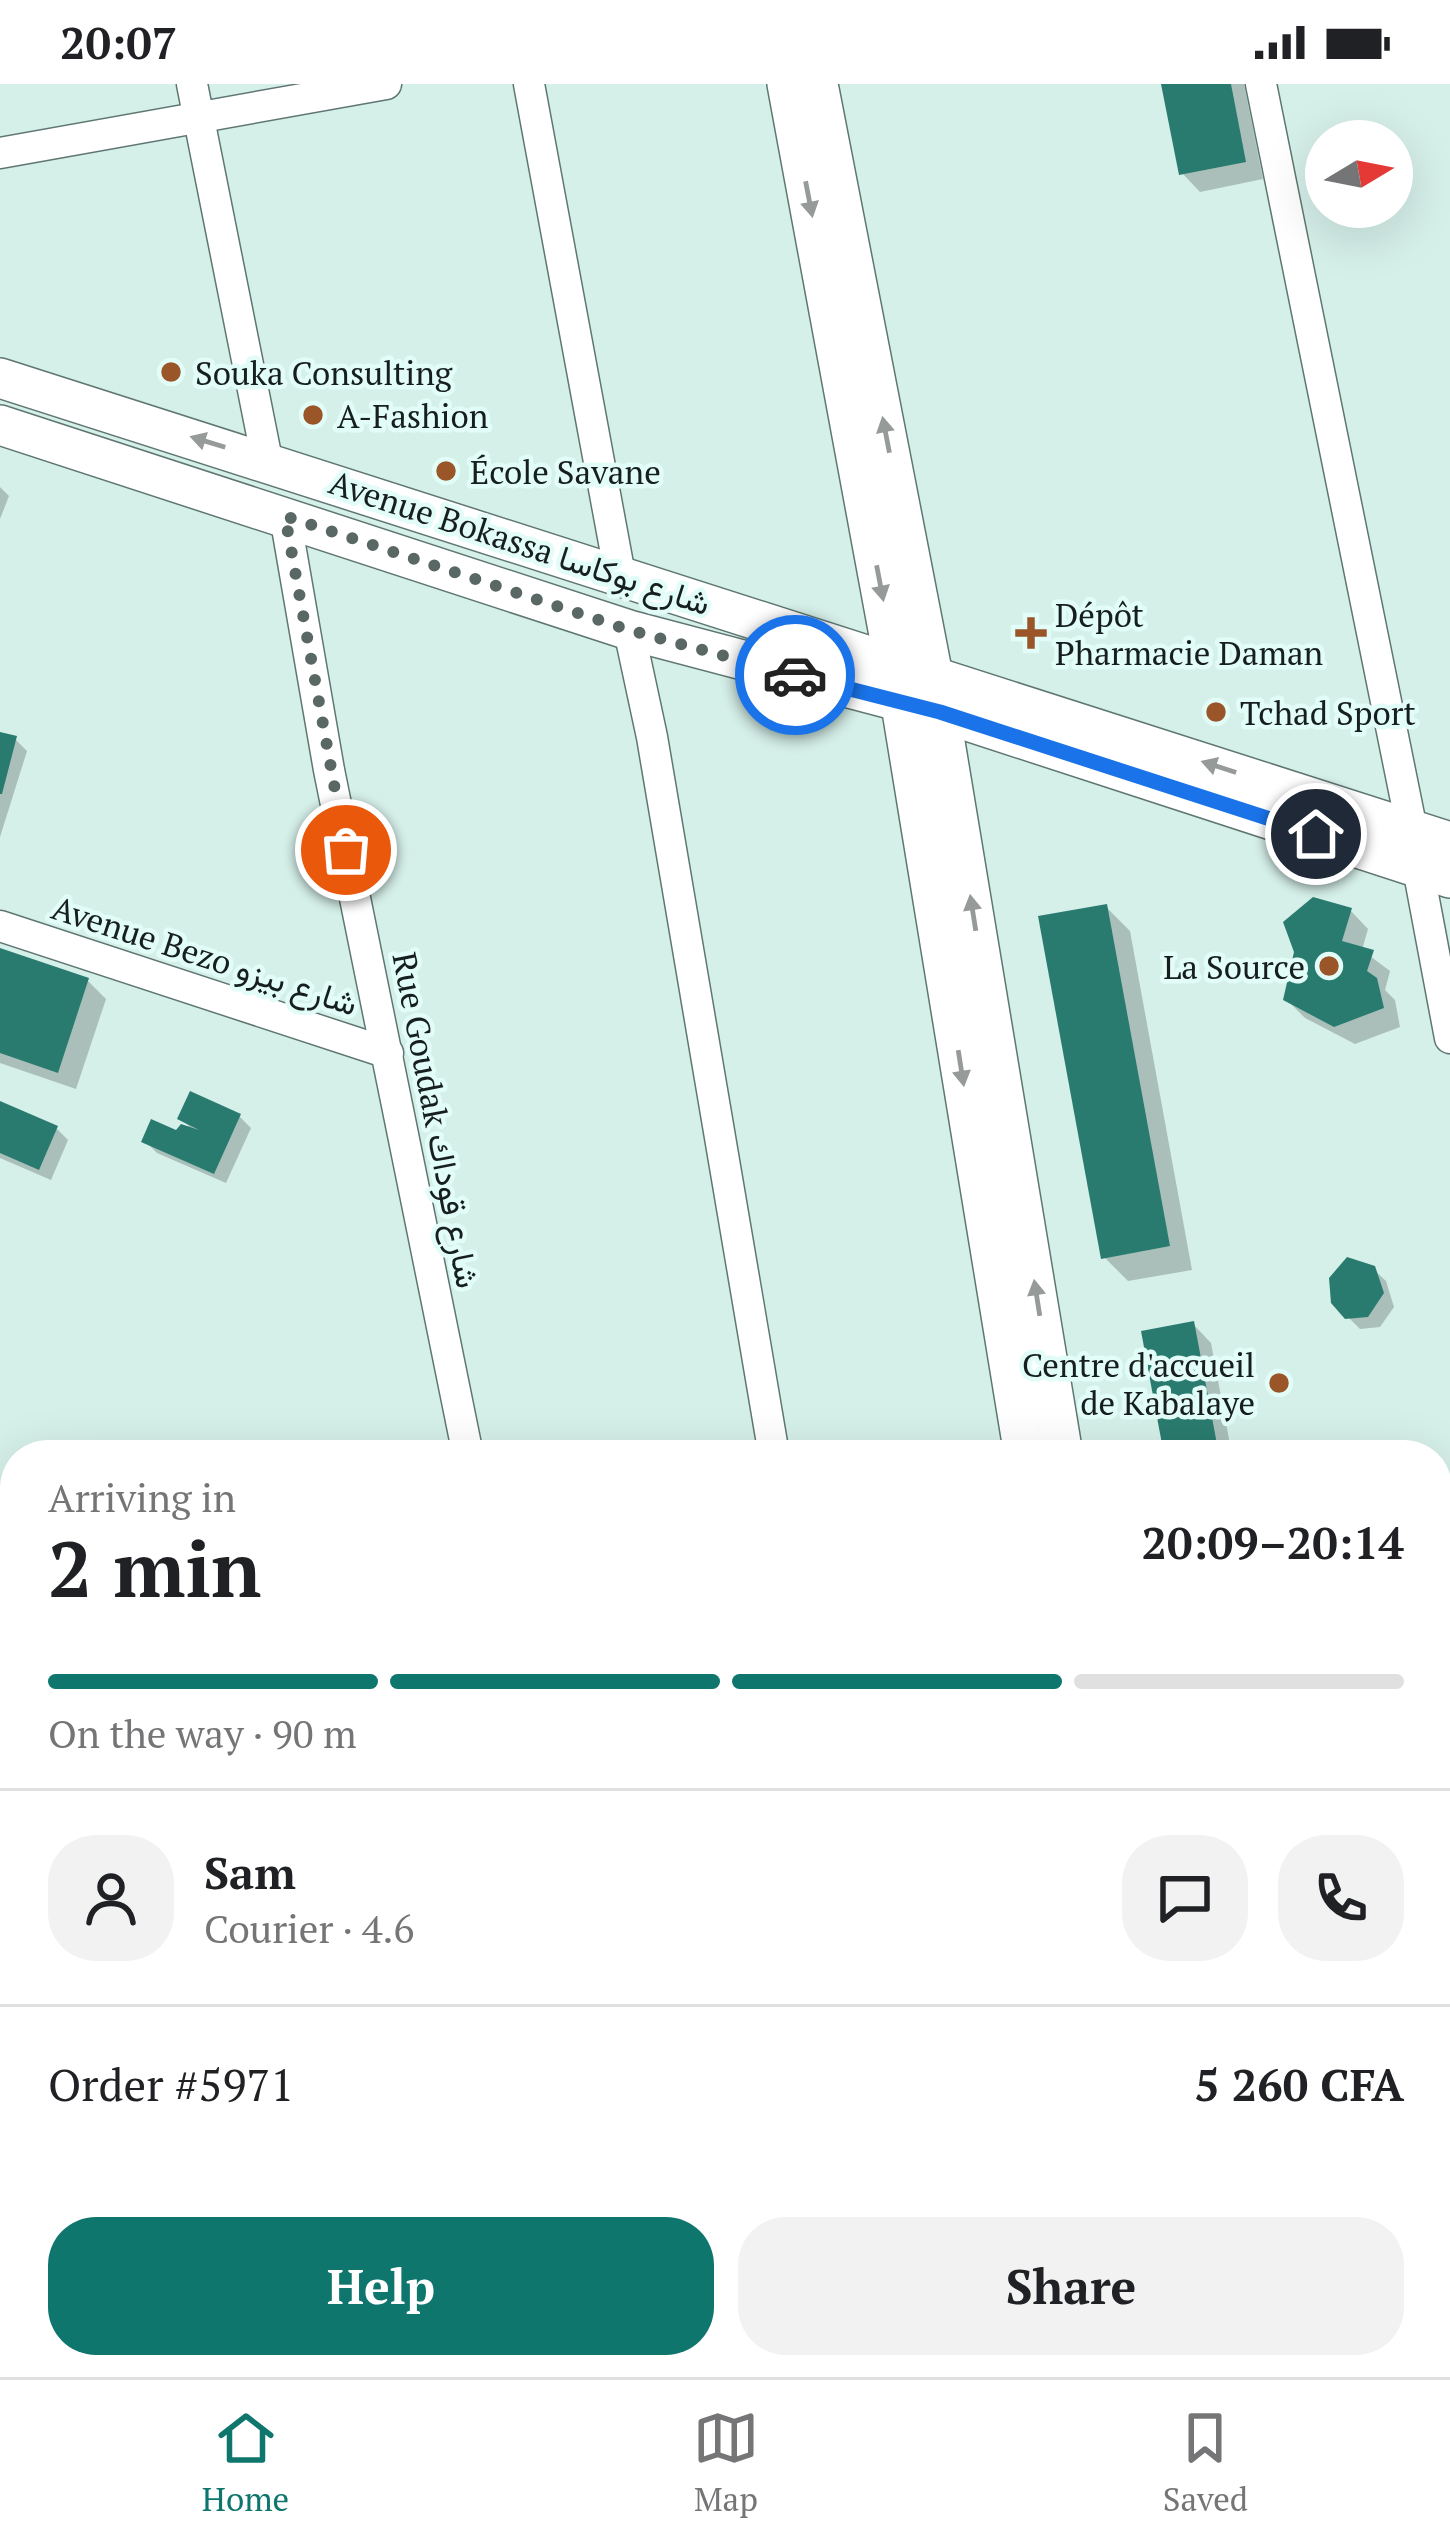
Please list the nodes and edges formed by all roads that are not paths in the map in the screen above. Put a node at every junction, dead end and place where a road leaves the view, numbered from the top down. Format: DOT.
graph roads {
  1 [pos="192,84"];
  2 [pos="386,84"];
  3 [pos="529,84"];
  4 [pos="788,84"];
  5 [pos="818,84"];
  6 [pos="1261,84"];
  7 [pos="198,117"];
  8 [pos="0,153"];
  9 [pos="0,378"];
  10 [pos="0,425"];
  11 [pos="267,460"];
  12 [pos="285,516"];
  13 [pos="620,575"];
  14 [pos="629,630"];
  15 [pos="895,662"];
  16 [pos="924,696"];
  17 [pos="1450,842"];
  18 [pos="1427,858"];
  19 [pos="0,926"];
  20 [pos="1450,1038"];
  21 [pos="388,1053"];
  22 [pos="465,1440"];
  23 [pos="771,1440"];
  24 [pos="1022,1440"];
  25 [pos="1060,1440"];
  1 -- 7 [label="street"];
  2 -- 7 [label="street"];
  3 -- 13 [label="street"];
  4 -- 15 [label="street, one-way"];
  16 -- 5 [label="street, one-way"];
  6 -- 18 [label="street"];
  7 -- 8 [label="street"];
  7 -- 11 [label="street"];
  11 -- 9 [label="street, Avenue Bokassa شارع بوكاسا, one-way"];
  10 -- 12 [label="street, Avenue Bokassa شارع بوكاسا"];
  11 -- 13 [label="street, Avenue Bokassa شارع بوكاسا"];
  12 -- 14 [label="street, Avenue Bokassa شارع بوكاسا"];
  12 -- 21 [label="street, Rue Goudak شارع قوداك"];
  13 -- 15 [label="street, Avenue Bokassa شارع بوكاسا"];
  14 -- 16 [label="street, Avenue Bokassa شارع بوكاسا"];
  14 -- 23 [label="street"];
  15 -- 16 [label="street, Avenue Bokassa شارع بوكاسا"];
  16 -- 18 [label="street, Avenue Bokassa شارع بوكاسا"];
  16 -- 24 [label="street, one-way"];
  25 -- 16 [label="street, one-way"];
  17 -- 18 [label="street, Avenue Bokassa شارع بوكاسا"];
  18 -- 20 [label="street"];
  19 -- 21 [label="street, Avenue Bezo شارع بيزو"];
  21 -- 22 [label="street, Rue Goudak شارع قوداك"];
}
